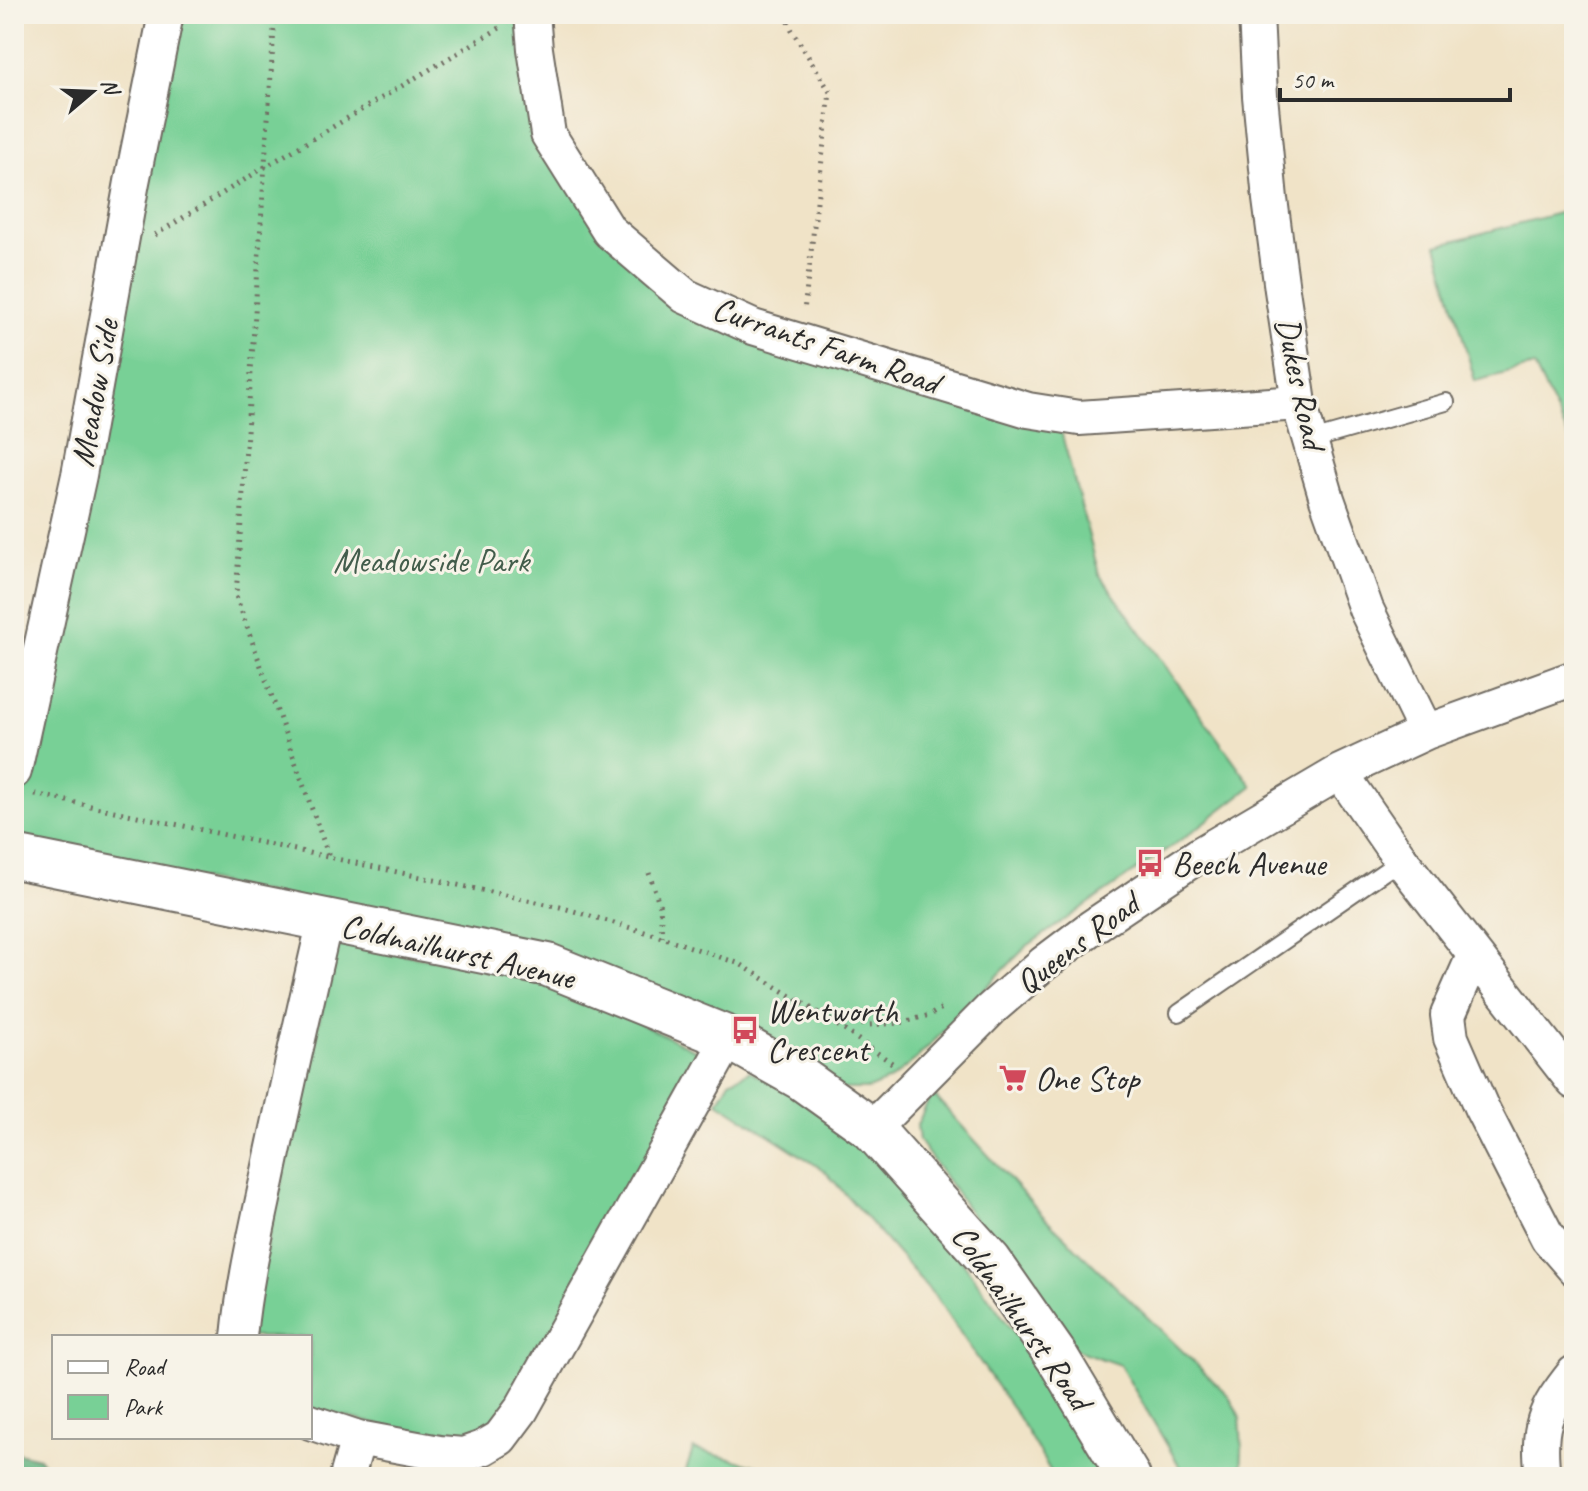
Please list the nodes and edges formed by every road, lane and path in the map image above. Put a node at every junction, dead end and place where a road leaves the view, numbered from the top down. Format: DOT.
graph roads {
  1 [pos="166,14"];
  2 [pos="275,14"];
  3 [pos="785,14"];
  4 [pos="1256,14"];
  5 [pos="520,19"];
  6 [pos="265,167"];
  7 [pos="118,258"];
  8 [pos="800,342"];
  9 [pos="1446,402"];
  10 [pos="1299,403"];
  11 [pos="1312,440"];
  12 [pos="1574,678"];
  13 [pos="1426,732"];
  14 [pos="1340,772"];
  15 [pos="22,782"];
  16 [pos="14,857"];
  17 [pos="329,857"];
  18 [pos="1401,860"];
  19 [pos="649,873"];
  20 [pos="325,920"];
  21 [pos="662,937"];
  22 [pos="1474,956"];
  23 [pos="991,1009"];
  24 [pos="1179,1013"];
  25 [pos="830,1020"];
  26 [pos="729,1038"];
  27 [pos="919,1082"];
  28 [pos="1574,1082"];
  29 [pos="872,1129"];
  30 [pos="1574,1268"];
  31 [pos="239,1335"];
  32 [pos="1574,1373"];
  33 [pos="312,1423"];
  34 [pos="358,1438"];
  35 [pos="347,1477"];
  36 [pos="1129,1477"];
  37 [pos="1543,1477"];
  1 -- 7 [label="street, Meadow Side"];
  2 -- 6 [label="path"];
  3 -- 8 [label="path"];
  4 -- 10 [label="street, Dukes Road"];
  5 -- 6 [label="path"];
  5 -- 8 [label="street, Currants Farm Road"];
  6 -- 7 [label="path"];
  6 -- 17 [label="path"];
  7 -- 15 [label="street, Meadow Side"];
  8 -- 10 [label="street, Currants Farm Road"];
  9 -- 11 [label="lane"];
  10 -- 11 [label="street, Dukes Road"];
  11 -- 13 [label="street, Dukes Road"];
  12 -- 13 [label="street, Queens Road"];
  13 -- 14 [label="street, Queens Road"];
  14 -- 18 [label="street"];
  14 -- 23 [label="street, Queens Road"];
  15 -- 17 [label="path"];
  16 -- 20 [label="street, Coldnailhurst Avenue"];
  17 -- 21 [label="path"];
  18 -- 22 [label="street"];
  18 -- 24 [label="lane"];
  19 -- 21 [label="path"];
  20 -- 26 [label="street, Coldnailhurst Avenue"];
  20 -- 31 [label="street"];
  21 -- 25 [label="path"];
  22 -- 28 [label="street"];
  22 -- 30 [label="street"];
  23 -- 25 [label="path"];
  23 -- 27 [label="street, Queens Road"];
  25 -- 27 [label="path"];
  26 -- 29 [label="street, Coldnailhurst Avenue"];
  26 -- 34 [label="street"];
  27 -- 29 [label="street, Queens Road"];
  29 -- 36 [label="street, Coldnailhurst Road"];
  32 -- 37 [label="street"];
  33 -- 34 [label="street"];
  34 -- 35 [label="street"];
}
